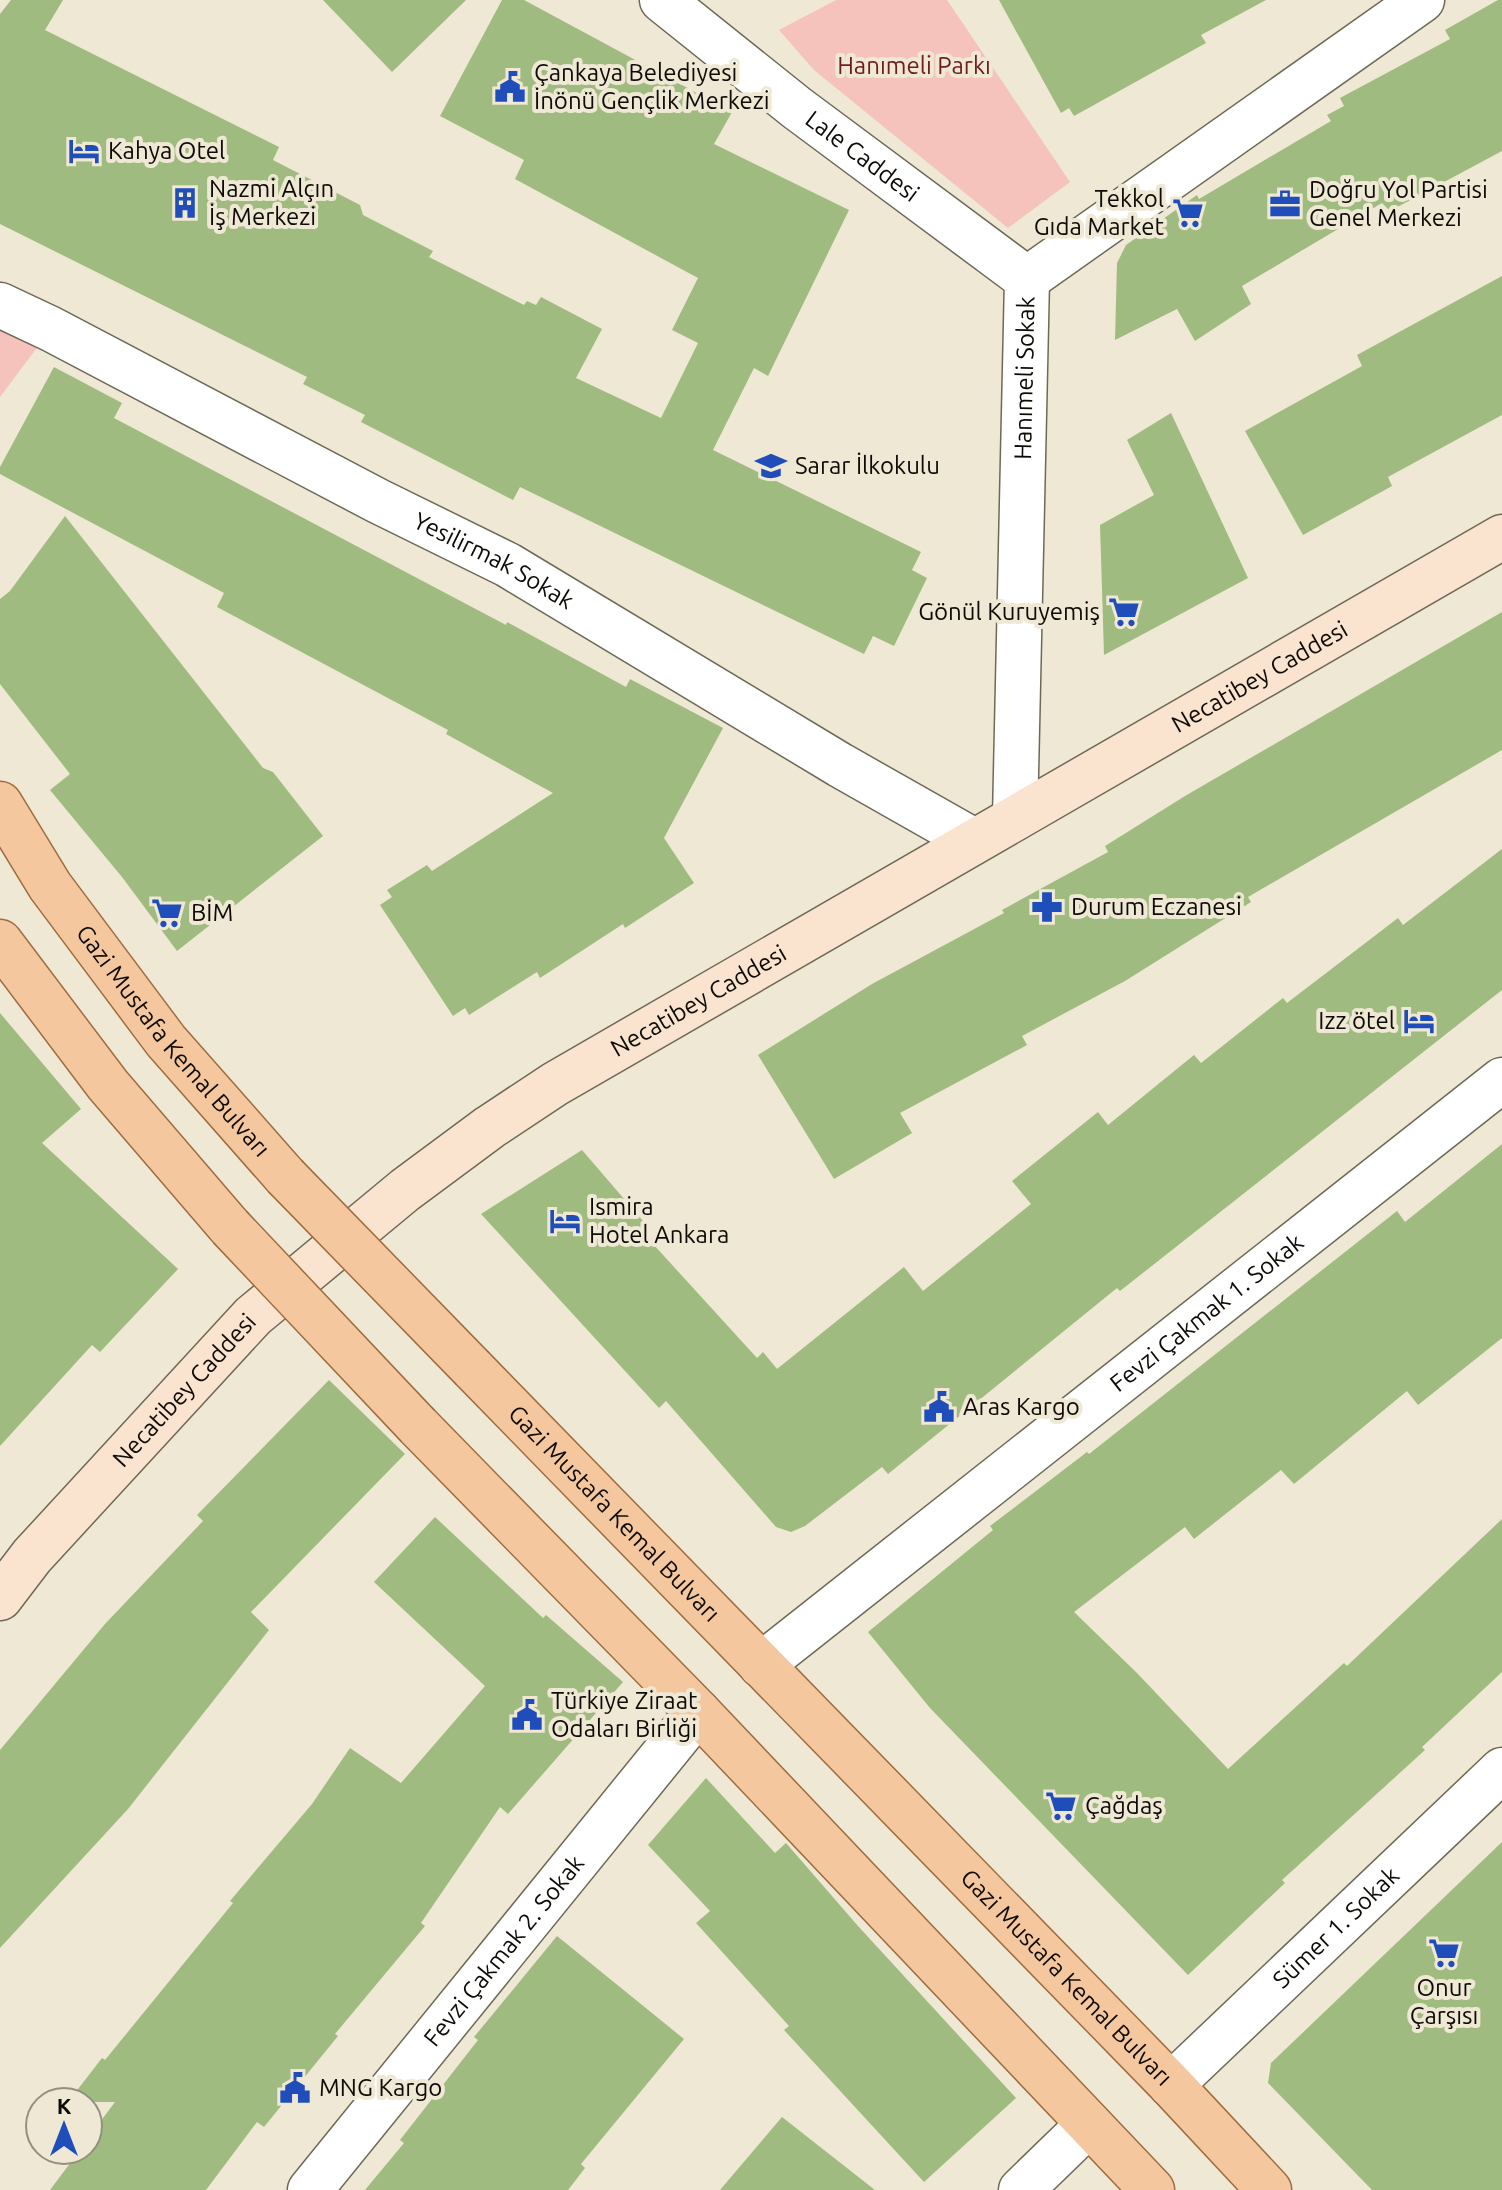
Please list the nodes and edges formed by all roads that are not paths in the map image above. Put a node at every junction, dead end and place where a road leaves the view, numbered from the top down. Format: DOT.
graph roads {
  1 [pos="662,0"];
  2 [pos="1422,0"];
  3 [pos="1027,279"];
  4 [pos="0,305"];
  5 [pos="1502,537"];
  6 [pos="0,804"];
  7 [pos="1015,818"];
  8 [pos="974,841"];
  9 [pos="0,942"];
  10 [pos="1502,1080"];
  11 [pos="0,1598"];
  12 [pos="761,1665"];
  13 [pos="698,1712"];
  14 [pos="1502,1770"];
  15 [pos="1171,2085"];
  16 [pos="1089,2124"];
  17 [pos="310,2190"];
  18 [pos="1021,2190"];
  19 [pos="1152,2190"];
  20 [pos="1269,2190"];
  1 -- 3 [label="street, Lale Caddesi"];
  2 -- 3 [label="street, Hanımeli Sokak"];
  3 -- 7 [label="street, Hanımeli Sokak"];
  4 -- 8 [label="street, Yesilirmak Sokak"];
  5 -- 7 [label="main road, Necatibey Caddesi"];
  6 -- 12 [label="main road, Gazi Mustafa Kemal Bulvarı, bridge"];
  7 -- 8 [label="main road, Necatibey Caddesi"];
  8 -- 11 [label="main road, Necatibey Caddesi"];
  9 -- 13 [label="main road, bridge"];
  10 -- 12 [label="street, Fevzi Çakmak 1. Sokak"];
  12 -- 15 [label="main road, Gazi Mustafa Kemal Bulvarı"];
  13 -- 16 [label="main road"];
  13 -- 17 [label="street, Fevzi Çakmak 2. Sokak"];
  14 -- 15 [label="street, Sümer 1. Sokak"];
  15 -- 20 [label="main road, Gazi Mustafa Kemal Bulvarı"];
  16 -- 18 [label="street"];
  16 -- 19 [label="main road"];
}
